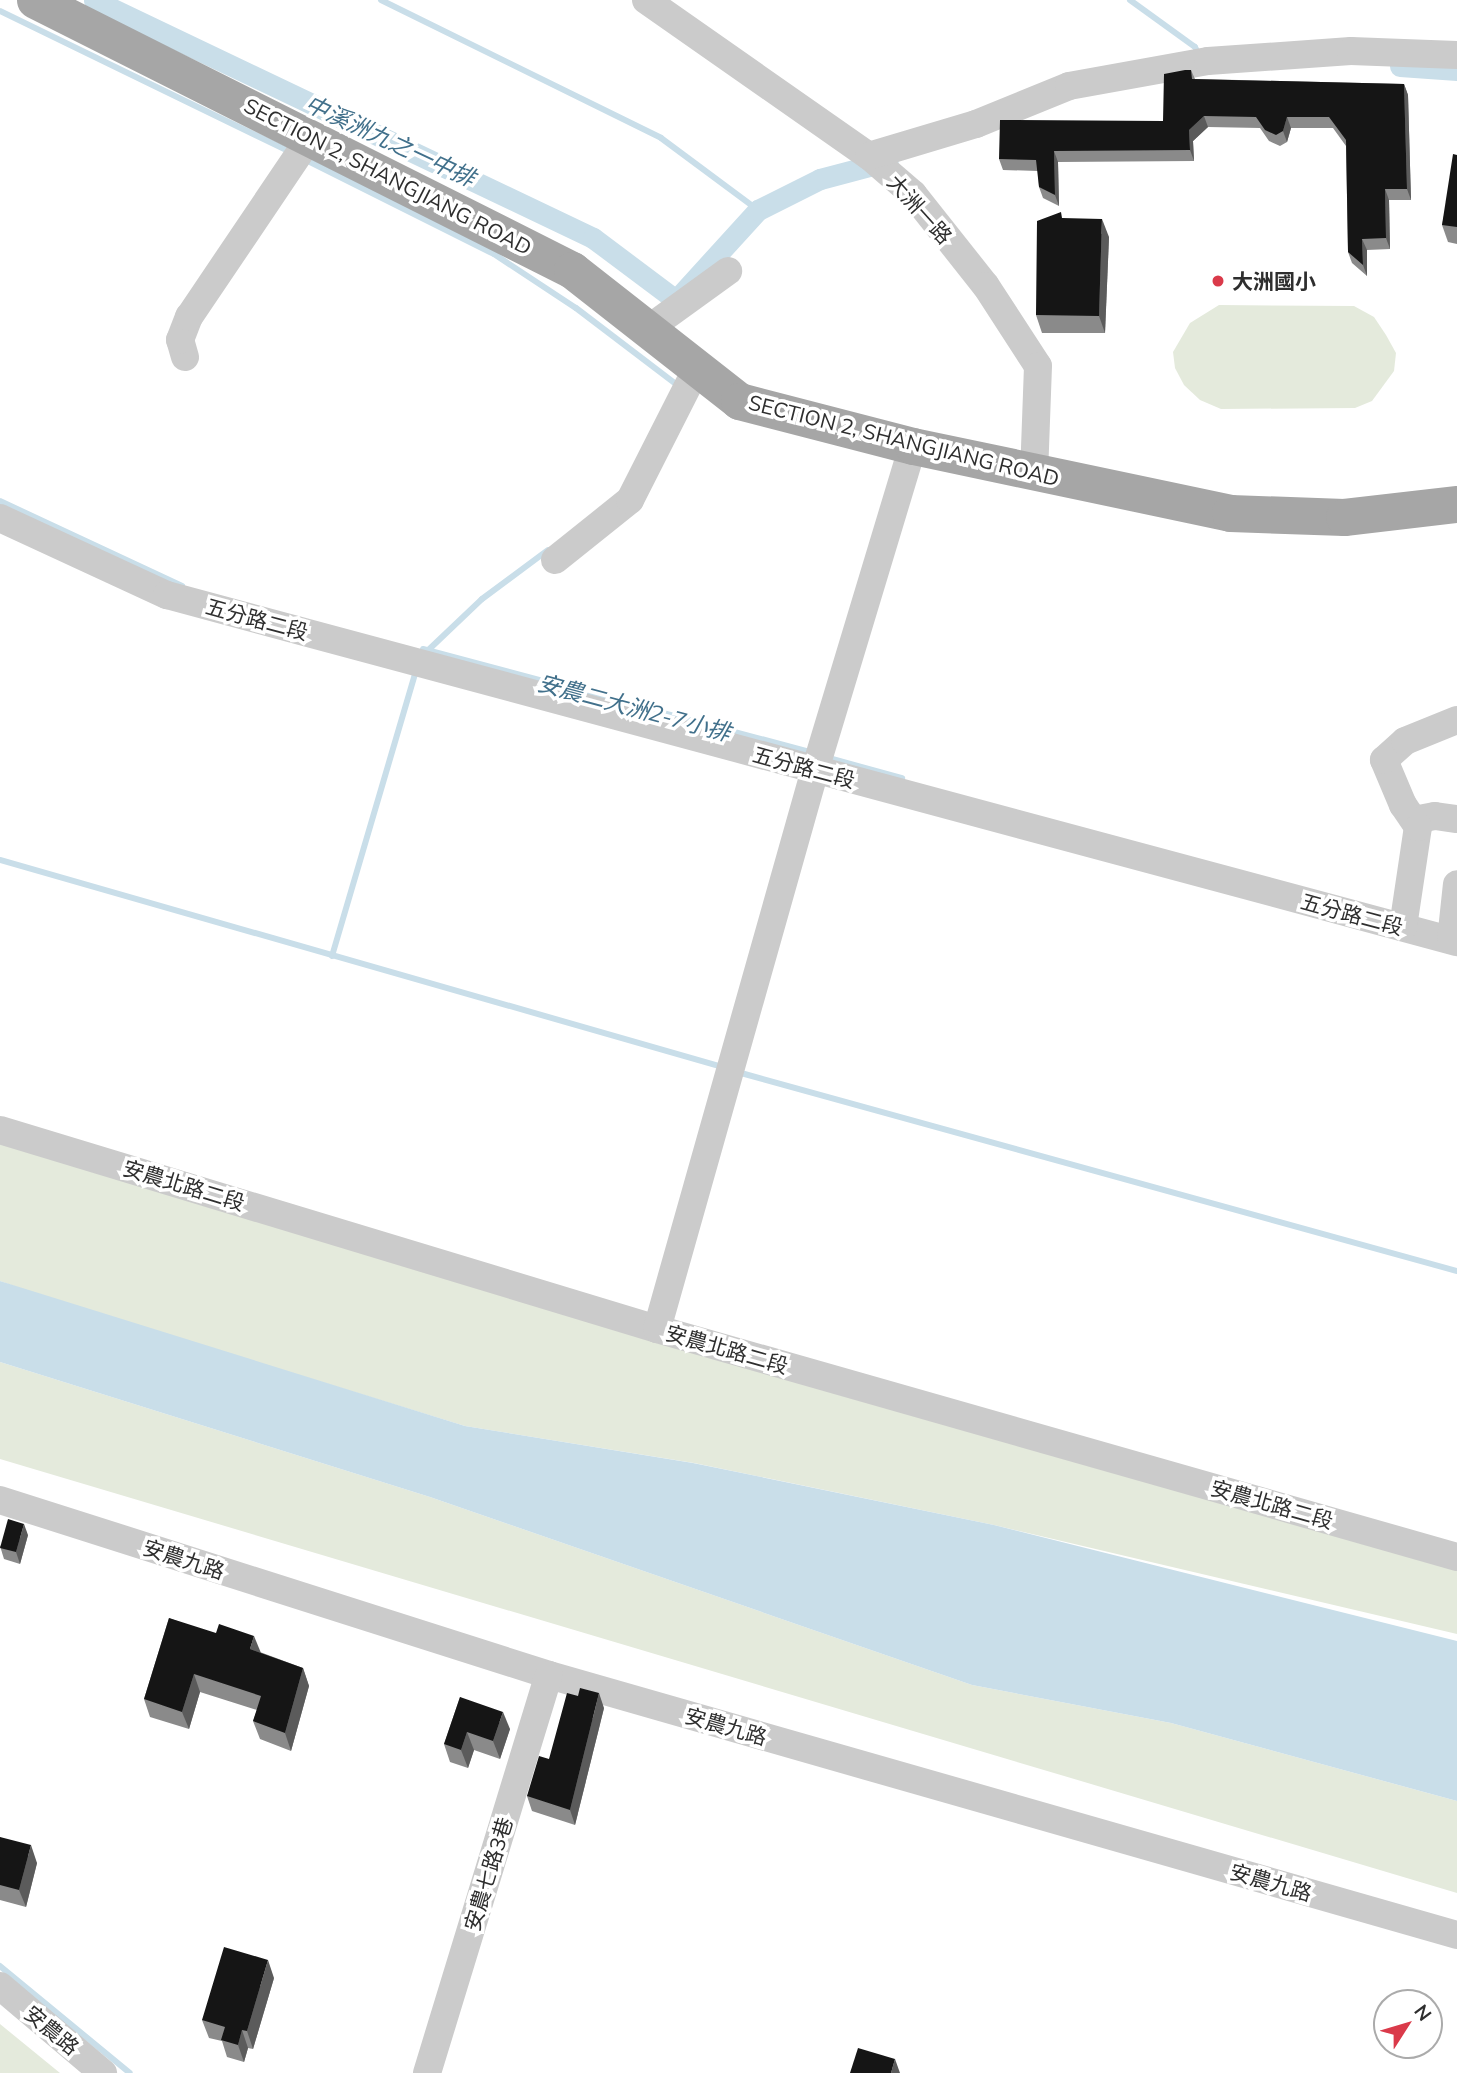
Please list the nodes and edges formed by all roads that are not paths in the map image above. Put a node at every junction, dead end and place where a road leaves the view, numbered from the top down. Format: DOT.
graph roads {
  1 [pos="35,0"];
  2 [pos="646,0"];
  3 [pos="1457,55"];
  4 [pos="311,136"];
  5 [pos="869,156"];
  6 [pos="728,271"];
  7 [pos="648,329"];
  8 [pos="185,357"];
  9 [pos="696,368"];
  10 [pos="913,446"];
  11 [pos="1034,473"];
  12 [pos="1457,504"];
  13 [pos="0,519"];
  14 [pos="555,560"];
  15 [pos="1457,720"];
  16 [pos="816,770"];
  17 [pos="1457,818"];
  18 [pos="1414,820"];
  19 [pos="1457,884"];
  20 [pos="1403,927"];
  21 [pos="1454,941"];
  22 [pos="0,1130"];
  23 [pos="657,1329"];
  24 [pos="0,1500"];
  25 [pos="1457,1557"];
  26 [pos="549,1675"];
  27 [pos="1457,1935"];
  28 [pos="0,1986"];
  29 [pos="103,2073"];
  30 [pos="427,2073"];
  1 -- 4 [label="main road, SECTION 2, SHANGJIANG ROAD"];
  2 -- 5 [label="street, 大洲一路"];
  3 -- 5 [label="street"];
  4 -- 7 [label="main road, SECTION 2, SHANGJIANG ROAD"];
  4 -- 8 [label="street"];
  5 -- 11 [label="street, 大洲一路"];
  6 -- 7 [label="street"];
  7 -- 9 [label="main road, SECTION 2, SHANGJIANG ROAD"];
  9 -- 10 [label="main road, SECTION 2, SHANGJIANG ROAD"];
  9 -- 14 [label="street"];
  10 -- 11 [label="main road, SECTION 2, SHANGJIANG ROAD"];
  10 -- 16 [label="street"];
  11 -- 12 [label="main road, SECTION 2, SHANGJIANG ROAD"];
  13 -- 16 [label="street, 五分路二段"];
  15 -- 18 [label="street"];
  16 -- 20 [label="street, 五分路二段"];
  16 -- 23 [label="street"];
  17 -- 18 [label="street"];
  18 -- 20 [label="street"];
  19 -- 21 [label="street"];
  20 -- 21 [label="street, 五分路二段"];
  22 -- 23 [label="street, 安農北路二段"];
  23 -- 25 [label="street, 安農北路二段"];
  24 -- 26 [label="street, 安農九路"];
  26 -- 27 [label="street, 安農九路"];
  26 -- 30 [label="street, 安農七路3巷"];
  28 -- 29 [label="street, 安農路"];
}
